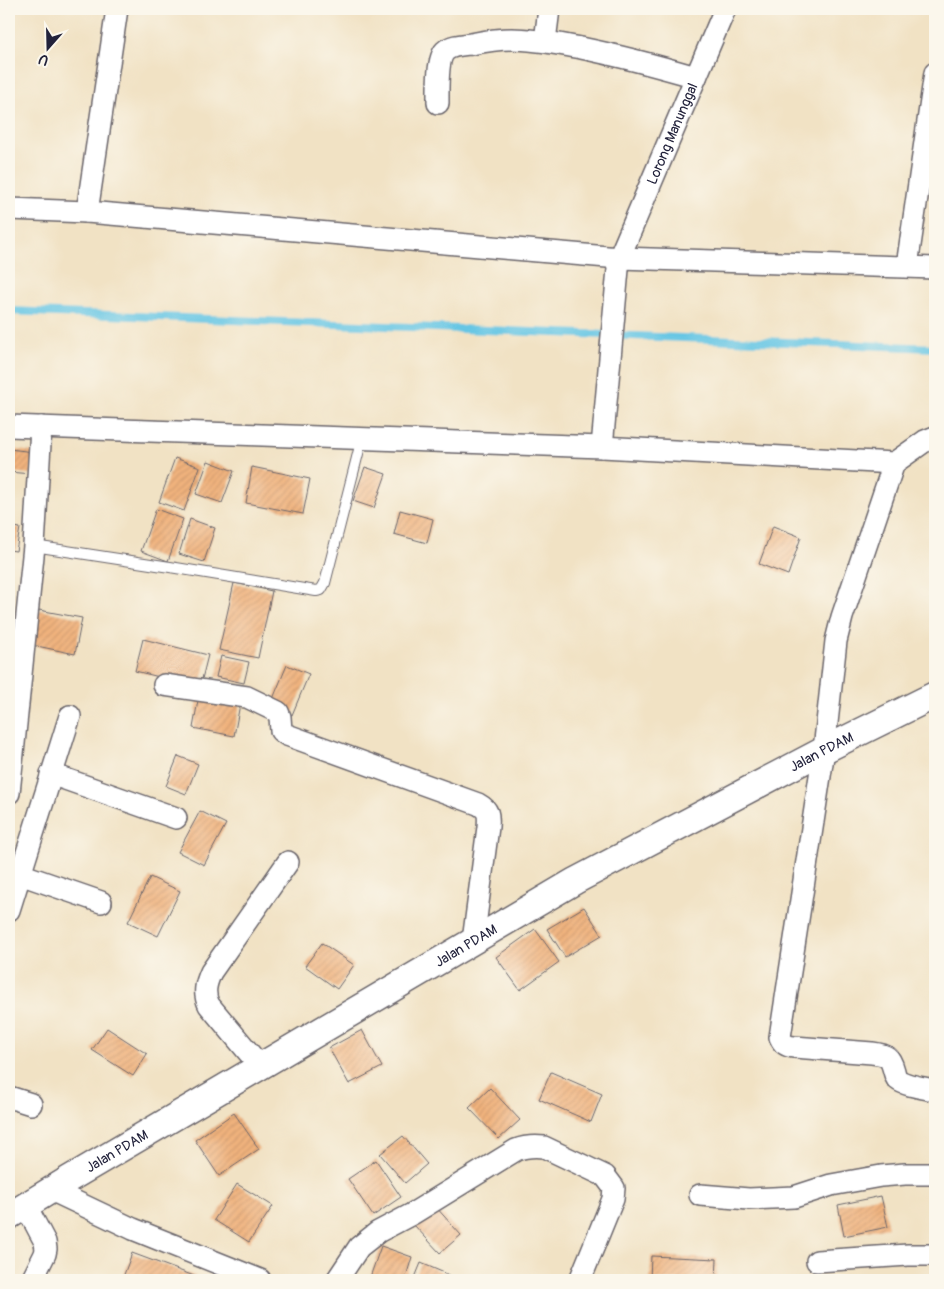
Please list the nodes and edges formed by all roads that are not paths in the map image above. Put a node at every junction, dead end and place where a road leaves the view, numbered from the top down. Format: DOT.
graph roads {
  1 [pos="117,9"];
  2 [pos="549,9"];
  3 [pos="725,9"];
  4 [pos="545,42"];
  5 [pos="935,73"];
  6 [pos="696,77"];
  7 [pos="438,103"];
  8 [pos="9,208"];
  9 [pos="87,212"];
  10 [pos="619,258"];
  11 [pos="907,266"];
  12 [pos="935,268"];
  13 [pos="9,426"];
  14 [pos="41,427"];
  15 [pos="935,437"];
  16 [pos="362,438"];
  17 [pos="602,447"];
  18 [pos="894,463"];
  19 [pos="34,546"];
  20 [pos="164,685"];
  21 [pos="935,695"];
  22 [pos="70,716"];
  23 [pos="824,750"];
  24 [pos="51,774"];
  25 [pos="9,793"];
  26 [pos="176,818"];
  27 [pos="288,862"];
  28 [pos="20,874"];
  29 [pos="101,902"];
  30 [pos="9,910"];
  31 [pos="473,941"];
  32 [pos="260,1066"];
  33 [pos="935,1090"];
  34 [pos="9,1097"];
  35 [pos="30,1104"];
  36 [pos="935,1174"];
  37 [pos="51,1190"];
  38 [pos="700,1195"];
  39 [pos="17,1211"];
  40 [pos="935,1254"];
  41 [pos="817,1261"];
  42 [pos="32,1280"];
  43 [pos="260,1280"];
  44 [pos="337,1280"];
  45 [pos="580,1280"];
  1 -- 9 [label="street"];
  2 -- 4 [label="street"];
  3 -- 6 [label="street, Lorong Manunggal"];
  4 -- 6 [label="street"];
  4 -- 7 [label="street"];
  5 -- 11 [label="street"];
  6 -- 10 [label="street, Lorong Manunggal"];
  8 -- 9 [label="street"];
  9 -- 10 [label="street"];
  10 -- 11 [label="street"];
  10 -- 17 [label="street, Lorong Manunggal"];
  11 -- 12 [label="street"];
  13 -- 14 [label="street"];
  14 -- 16 [label="street"];
  14 -- 19 [label="street"];
  15 -- 18 [label="street"];
  16 -- 17 [label="street"];
  16 -- 19 [label="lane"];
  17 -- 18 [label="street"];
  18 -- 23 [label="street"];
  19 -- 25 [label="street"];
  20 -- 31 [label="street"];
  21 -- 23 [label="street, Jalan PDAM"];
  22 -- 24 [label="street"];
  23 -- 31 [label="street, Jalan PDAM"];
  23 -- 33 [label="street"];
  24 -- 26 [label="street"];
  24 -- 28 [label="street"];
  27 -- 32 [label="street"];
  28 -- 29 [label="street"];
  28 -- 30 [label="street"];
  31 -- 32 [label="street, Jalan PDAM"];
  32 -- 37 [label="street, Jalan PDAM"];
  34 -- 35 [label="street"];
  36 -- 38 [label="street"];
  37 -- 39 [label="street, Jalan PDAM"];
  37 -- 43 [label="street"];
  39 -- 42 [label="street"];
  40 -- 41 [label="street"];
  44 -- 45 [label="street"];
}
